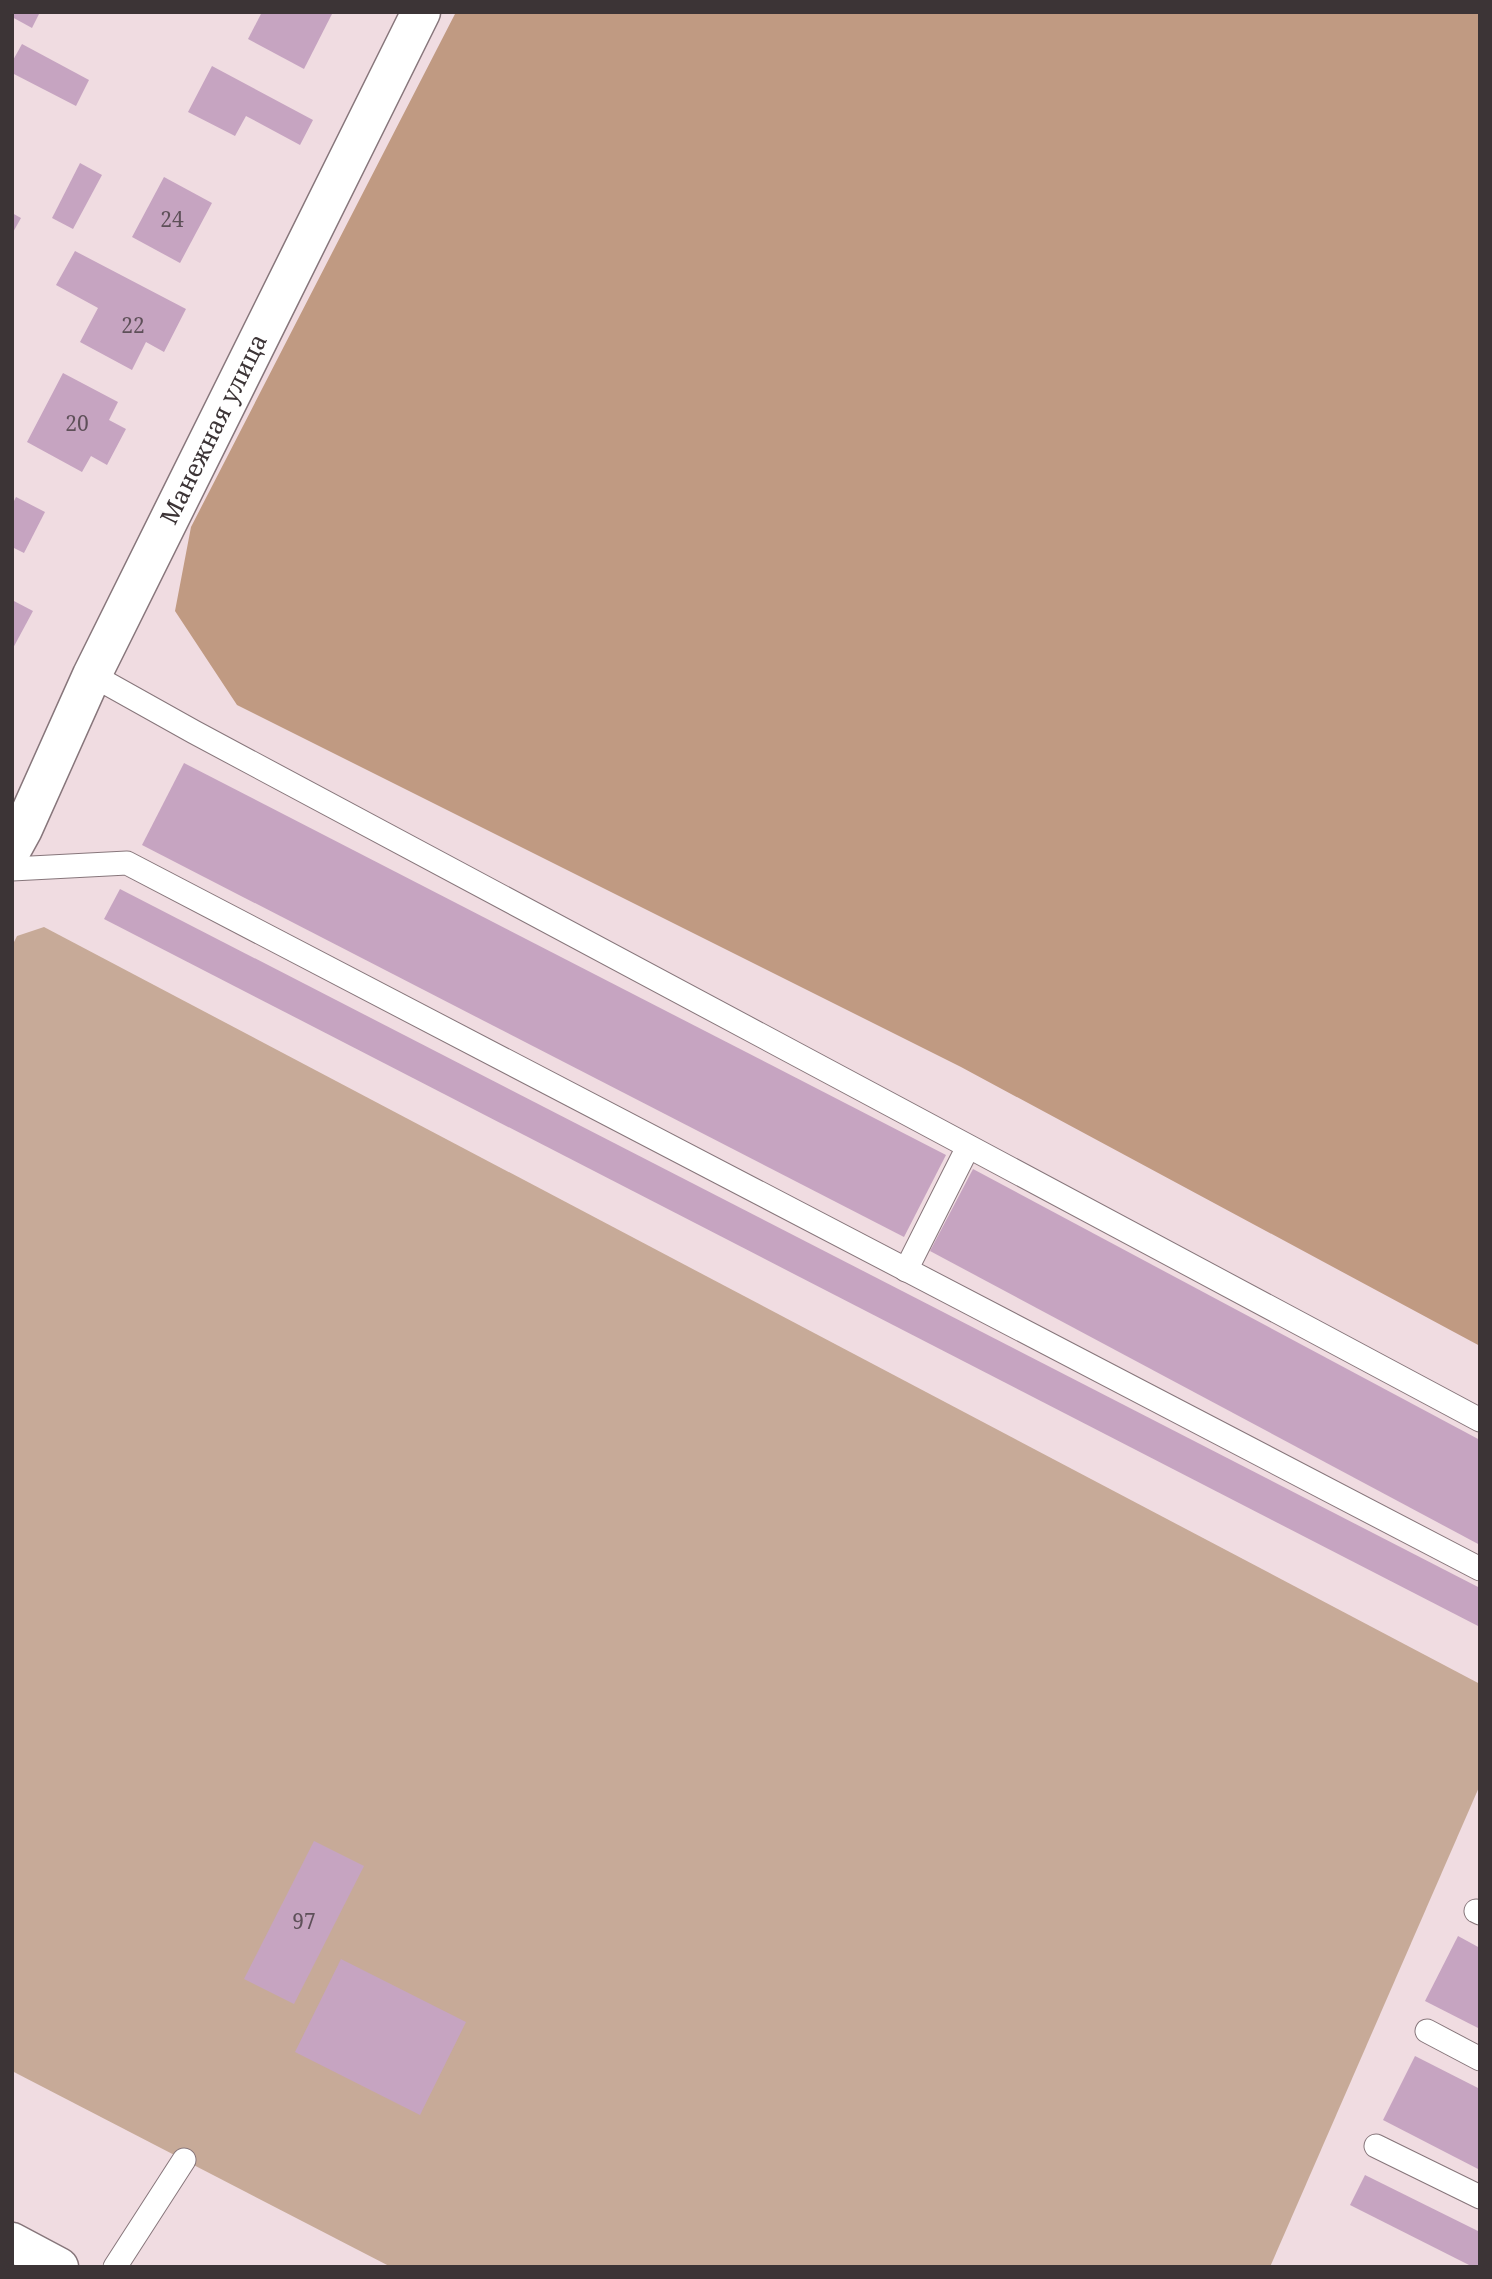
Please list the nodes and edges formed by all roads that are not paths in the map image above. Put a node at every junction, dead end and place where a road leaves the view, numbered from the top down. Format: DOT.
graph roads {
  1 [pos="421,12"];
  2 [pos="92,675"];
  3 [pos="16,834"];
  4 [pos="12,869"];
  5 [pos="968,1147"];
  6 [pos="906,1270"];
  7 [pos="1480,1420"];
  8 [pos="1480,1569"];
  9 [pos="1427,2031"];
  10 [pos="1480,2059"];
  11 [pos="1376,2146"];
  12 [pos="184,2160"];
  13 [pos="1480,2197"];
  14 [pos="12,2242"];
  15 [pos="59,2267"];
  16 [pos="116,2267"];
  1 -- 2 [label="street, Манежная улица"];
  2 -- 3 [label="street, Манежная улица"];
  2 -- 5 [label="lane"];
  4 -- 6 [label="lane"];
  5 -- 6 [label="lane"];
  5 -- 7 [label="lane"];
  6 -- 8 [label="lane"];
  9 -- 10 [label="lane"];
  11 -- 13 [label="lane"];
  12 -- 16 [label="lane"];
  14 -- 15 [label="street"];
}
